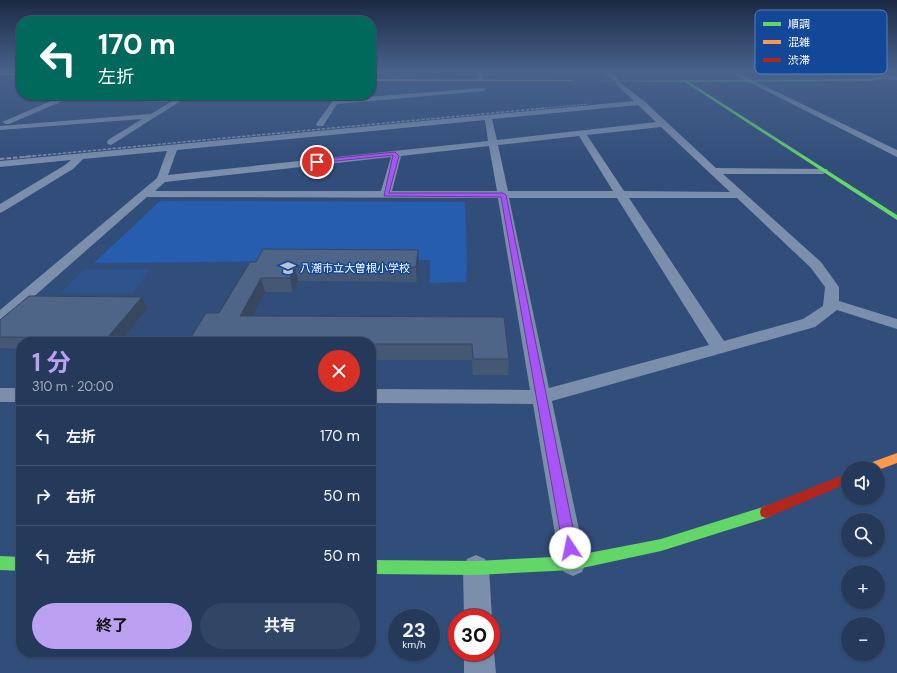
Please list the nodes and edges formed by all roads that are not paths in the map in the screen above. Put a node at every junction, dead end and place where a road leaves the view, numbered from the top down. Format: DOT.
graph roads {
  1 [pos="54,102"];
  2 [pos="175,102"];
  3 [pos="334,102"];
  4 [pos="719,102"];
  5 [pos="794,102"];
  6 [pos="641,103"];
  7 [pos="153,116"];
  8 [pos="488,117"];
  9 [pos="320,124"];
  10 [pos="663,124"];
  11 [pos="0,125"];
  12 [pos="0,128"];
  13 [pos="581,133"];
  14 [pos="127,141"];
  15 [pos="494,143"];
  16 [pos="173,147"];
  17 [pos="395,153"];
  18 [pos="897,154"];
  19 [pos="81,156"];
  20 [pos="0,164"];
  21 [pos="714,171"];
  22 [pos="823,171"];
  23 [pos="162,179"];
  24 [pos="25,194"];
  25 [pos="146,194"];
  26 [pos="386,194"];
  27 [pos="503,195"];
  28 [pos="621,195"];
  29 [pos="740,195"];
  30 [pos="0,196"];
  31 [pos="0,209"];
  32 [pos="897,218"];
  33 [pos="831,303"];
  34 [pos="0,318"];
  35 [pos="897,324"];
  36 [pos="720,348"];
  37 [pos="0,395"];
  38 [pos="16,395"];
  39 [pos="376,396"];
  40 [pos="541,397"];
  41 [pos="897,458"];
  42 [pos="885,463"];
  43 [pos="841,481"];
  44 [pos="573,563"];
  45 [pos="376,567"];
  46 [pos="476,568"];
  47 [pos="478,609"];
  48 [pos="480,661"];
  49 [pos="480,673"];
  1 -- 11 [label="street"];
  2 -- 7 [label="street"];
  3 -- 9 [label="street"];
  4 -- 22 [label="street"];
  5 -- 18 [label="street"];
  6 -- 8 [label="street"];
  6 -- 10 [label="street"];
  7 -- 12 [label="street"];
  7 -- 14 [label="street"];
  8 -- 15 [label="street"];
  8 -- 16 [label="street"];
  10 -- 13 [label="street"];
  10 -- 21 [label="street"];
  13 -- 15 [label="street"];
  13 -- 28 [label="street"];
  15 -- 17 [label="street"];
  15 -- 27 [label="street"];
  16 -- 19 [label="street"];
  16 -- 23 [label="street"];
  17 -- 23 [label="street"];
  17 -- 26 [label="street"];
  19 -- 20 [label="street"];
  19 -- 24 [label="street"];
  21 -- 22 [label="street"];
  21 -- 29 [label="street"];
  22 -- 32 [label="street"];
  23 -- 25 [label="street"];
  24 -- 30 [label="street"];
  24 -- 31 [label="street"];
  25 -- 26 [label="street"];
  25 -- 34 [label="street"];
  26 -- 27 [label="street"];
  27 -- 28 [label="street"];
  27 -- 40 [label="street"];
  28 -- 29 [label="street"];
  28 -- 36 [label="street"];
  29 -- 33 [label="street"];
  33 -- 35 [label="street"];
  33 -- 36 [label="street"];
  36 -- 40 [label="street"];
  37 -- 38 [label="street"];
  39 -- 40 [label="street"];
  40 -- 44 [label="street"];
  41 -- 42 [label="street"];
  43 -- 44 [label="street"];
  44 -- 46 [label="street"];
  45 -- 46 [label="street"];
  46 -- 47 [label="street"];
  48 -- 49 [label="street"];
}
